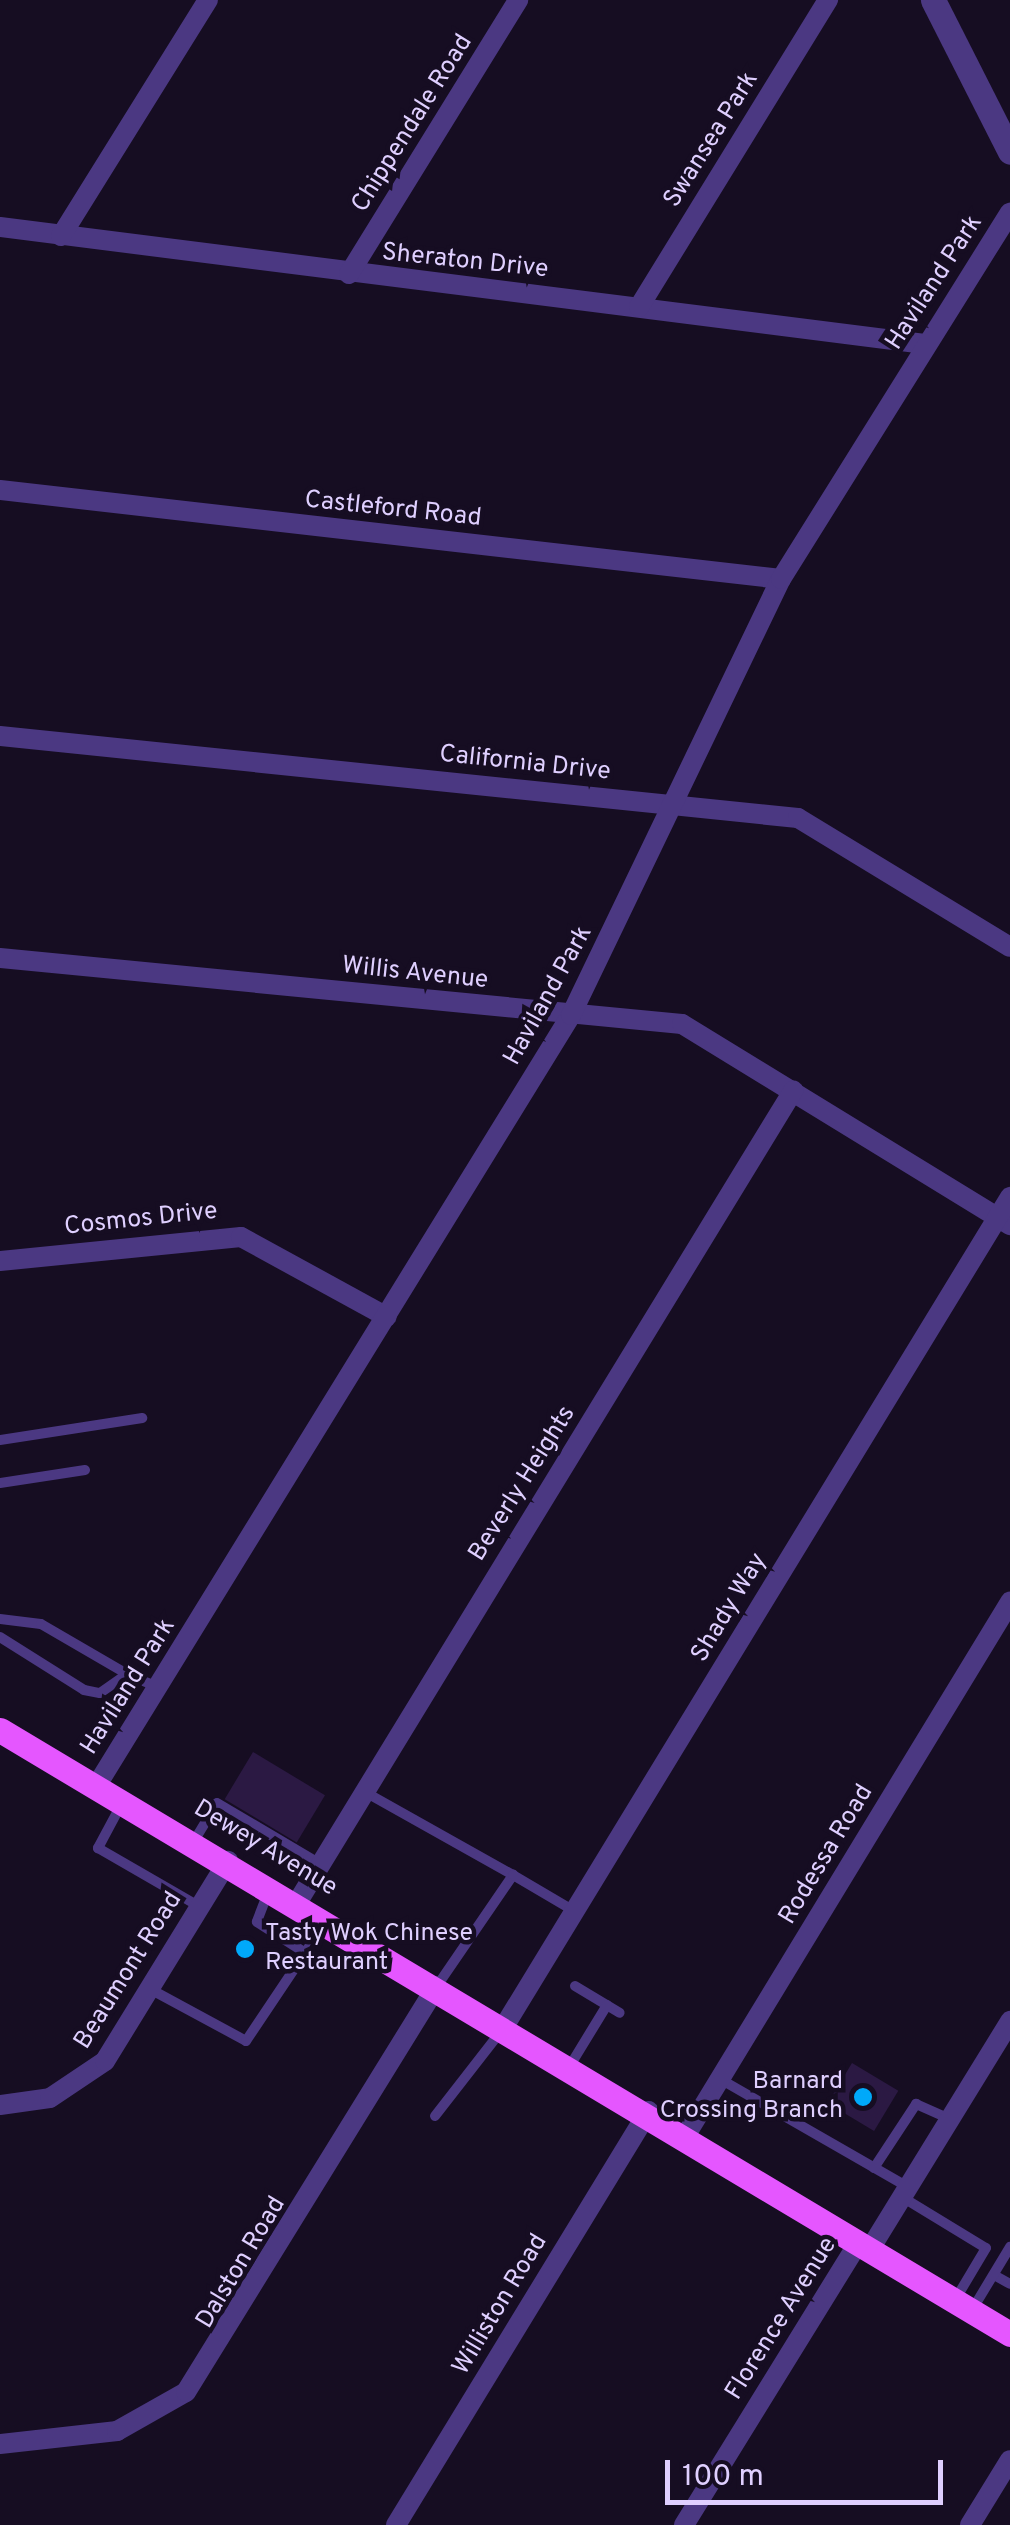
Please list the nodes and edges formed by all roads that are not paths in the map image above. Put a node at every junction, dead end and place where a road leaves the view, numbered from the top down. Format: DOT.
graph roads {
  1 [pos="208,0"];
  2 [pos="518,0"];
  3 [pos="828,0"];
  4 [pos="933,0"];
  5 [pos="1010,152"];
  6 [pos="1010,213"];
  7 [pos="0,227"];
  8 [pos="61,236"];
  9 [pos="350,274"];
  10 [pos="639,306"];
  11 [pos="925,344"];
  12 [pos="0,490"];
  13 [pos="781,579"];
  14 [pos="0,736"];
  15 [pos="674,804"];
  16 [pos="1010,947"];
  17 [pos="0,958"];
  18 [pos="571,1015"];
  19 [pos="793,1092"];
  20 [pos="1010,1197"];
  21 [pos="1004,1221"];
  22 [pos="0,1261"];
  23 [pos="387,1317"];
  24 [pos="142,1418"];
  25 [pos="0,1440"];
  26 [pos="85,1470"];
  27 [pos="0,1483"];
  28 [pos="1010,1602"];
  29 [pos="0,1619"];
  30 [pos="0,1637"];
  31 [pos="127,1674"];
  32 [pos="158,1688"];
  33 [pos="0,1730"];
  34 [pos="98,1785"];
  35 [pos="364,1791"];
  36 [pos="124,1800"];
  37 [pos="194,1841"];
  38 [pos="228,1861"];
  39 [pos="320,1865"];
  40 [pos="513,1875"];
  41 [pos="271,1886"];
  42 [pos="297,1903"];
  43 [pos="200,1907"];
  44 [pos="574,1912"];
  45 [pos="327,1921"];
  46 [pos="307,1954"];
  47 [pos="438,1986"];
  48 [pos="575,1986"];
  49 [pos="150,1989"];
  50 [pos="607,2005"];
  51 [pos="620,2013"];
  52 [pos="1010,2021"];
  53 [pos="505,2025"];
  54 [pos="571,2064"];
  55 [pos="720,2078"];
  56 [pos="0,2104"];
  57 [pos="649,2111"];
  58 [pos="435,2116"];
  59 [pos="950,2119"];
  60 [pos="687,2133"];
  61 [pos="874,2168"];
  62 [pos="905,2192"];
  63 [pos="865,2246"];
  64 [pos="1010,2247"];
  65 [pos="994,2275"];
  66 [pos="1010,2284"];
  67 [pos="963,2306"];
  68 [pos="1010,2334"];
  69 [pos="0,2444"];
  70 [pos="1010,2460"];
  71 [pos="396,2525"];
  72 [pos="684,2525"];
  73 [pos="970,2525"];
  1 -- 8 [label="street"];
  2 -- 9 [label="street, Chippendale Road"];
  3 -- 10 [label="street, Swansea Park"];
  4 -- 5 [label="street"];
  6 -- 11 [label="street, Haviland Park"];
  7 -- 8 [label="street, Sheraton Drive"];
  8 -- 9 [label="street, Sheraton Drive"];
  9 -- 10 [label="street, Sheraton Drive"];
  10 -- 11 [label="street, Sheraton Drive"];
  11 -- 13 [label="street, Haviland Park"];
  12 -- 13 [label="street, Castleford Road"];
  13 -- 15 [label="street, Haviland Park"];
  14 -- 15 [label="street, California Drive"];
  15 -- 16 [label="street, California Drive"];
  15 -- 18 [label="street, Haviland Park"];
  17 -- 18 [label="street, Willis Avenue"];
  18 -- 19 [label="street, Willis Avenue"];
  18 -- 23 [label="street, Haviland Park"];
  19 -- 21 [label="street, Willis Avenue"];
  19 -- 35 [label="street, Beverly Heights"];
  20 -- 21 [label="street"];
  21 -- 44 [label="street, Shady Way"];
  22 -- 23 [label="street, Cosmos Drive"];
  23 -- 32 [label="street, Haviland Park"];
  24 -- 25 [label="lane"];
  26 -- 27 [label="lane"];
  28 -- 55 [label="street, Rodessa Road"];
  29 -- 31 [label="lane"];
  30 -- 31 [label="lane"];
  31 -- 32 [label="lane"];
  32 -- 34 [label="street, Haviland Park"];
  33 -- 34 [label="main road, Dewey Avenue"];
  34 -- 36 [label="main road, Dewey Avenue"];
  35 -- 39 [label="street, Beverly Heights"];
  35 -- 40 [label="lane"];
  36 -- 37 [label="main road, Dewey Avenue"];
  36 -- 43 [label="lane"];
  37 -- 38 [label="main road, Dewey Avenue"];
  37 -- 39 [label="lane"];
  38 -- 41 [label="main road, Dewey Avenue"];
  38 -- 43 [label="street, Beaumont Road"];
  39 -- 42 [label="street, Beverly Heights"];
  40 -- 44 [label="lane"];
  40 -- 47 [label="lane"];
  41 -- 42 [label="main road, Dewey Avenue"];
  41 -- 46 [label="lane"];
  42 -- 45 [label="main road, Dewey Avenue"];
  43 -- 49 [label="street, Beaumont Road"];
  44 -- 53 [label="street, Shady Way"];
  45 -- 46 [label="lane"];
  45 -- 47 [label="main road, Dewey Avenue"];
  46 -- 49 [label="lane"];
  47 -- 53 [label="main road, Dewey Avenue"];
  47 -- 69 [label="street, Dalston Road"];
  48 -- 50 [label="lane"];
  49 -- 56 [label="street, Beaumont Road"];
  50 -- 51 [label="lane"];
  50 -- 54 [label="lane"];
  52 -- 59 [label="street, Florence Avenue"];
  53 -- 54 [label="main road, Dewey Avenue"];
  53 -- 58 [label="lane"];
  54 -- 57 [label="main road, Dewey Avenue"];
  55 -- 60 [label="street, Rodessa Road"];
  55 -- 61 [label="lane"];
  57 -- 60 [label="main road, Dewey Avenue"];
  57 -- 71 [label="street, Williston Road"];
  59 -- 61 [label="lane"];
  59 -- 62 [label="street, Florence Avenue"];
  60 -- 63 [label="main road, Dewey Avenue"];
  61 -- 62 [label="lane"];
  62 -- 63 [label="street, Florence Avenue"];
  62 -- 67 [label="lane"];
  63 -- 67 [label="main road, Dewey Avenue"];
  63 -- 72 [label="street, Florence Avenue"];
  64 -- 65 [label="lane"];
  65 -- 66 [label="lane"];
  65 -- 67 [label="lane"];
  67 -- 68 [label="main road, Dewey Avenue"];
  70 -- 73 [label="street"];
}
